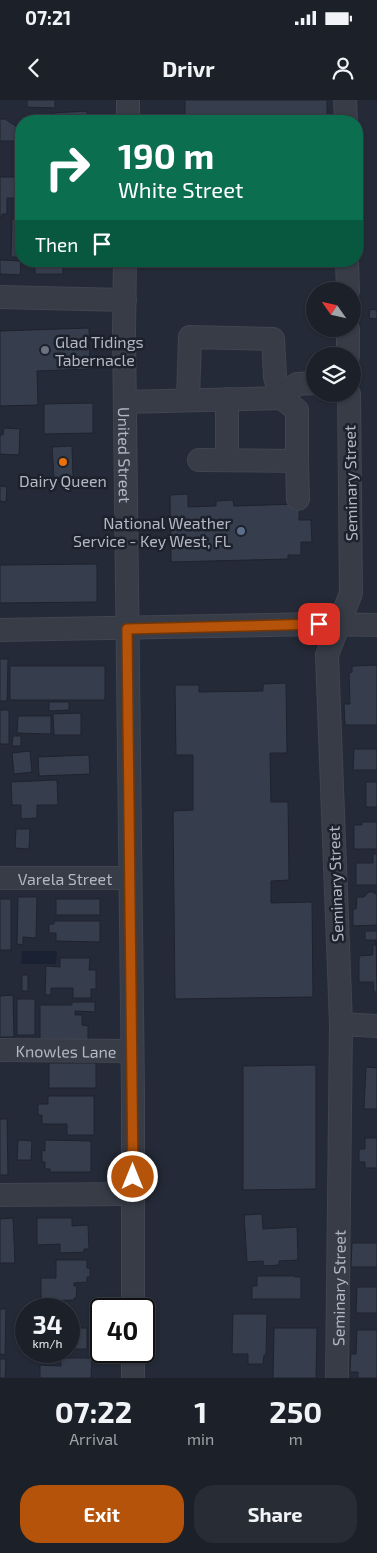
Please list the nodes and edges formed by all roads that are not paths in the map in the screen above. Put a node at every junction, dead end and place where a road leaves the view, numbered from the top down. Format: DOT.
graph roads {
  1 [pos="128,100"];
  2 [pos="345,100"];
  3 [pos="128,115"];
  4 [pos="346,115"];
  5 [pos="125,267"];
  6 [pos="347,267"];
  7 [pos="348,282"];
  8 [pos="0,297"];
  9 [pos="125,300"];
  10 [pos="306,384"];
  11 [pos="281,398"];
  12 [pos="227,399"];
  13 [pos="188,400"];
  14 [pos="125,402"];
  15 [pos="349,402"];
  16 [pos="199,460"];
  17 [pos="227,460"];
  18 [pos="297,461"];
  19 [pos="298,498"];
  20 [pos="338,625"];
  21 [pos="377,625"];
  22 [pos="127,629"];
  23 [pos="0,630"];
  24 [pos="0,878"];
  25 [pos="130,878"];
  26 [pos="340,1024"];
  27 [pos="377,1026"];
  28 [pos="0,1050"];
  29 [pos="132,1051"];
  30 [pos="133,1194"];
  31 [pos="0,1195"];
  32 [pos="133,1298"];
  33 [pos="133,1363"];
  34 [pos="133,1378"];
  35 [pos="337,1378"];
  1 -- 3 [label="street"];
  2 -- 4 [label="street"];
  5 -- 9 [label="street, United Street"];
  6 -- 7 [label="street"];
  8 -- 9 [label="street"];
  9 -- 14 [label="street, United Street"];
  10 -- 11 [label="street"];
  11 -- 12 [label="street"];
  11 -- 13 [label="street"];
  11 -- 18 [label="street"];
  12 -- 13 [label="street"];
  12 -- 17 [label="street"];
  13 -- 14 [label="street"];
  14 -- 22 [label="street, United Street"];
  15 -- 20 [label="street, Seminary Street"];
  16 -- 17 [label="street"];
  17 -- 18 [label="street"];
  18 -- 19 [label="street"];
  20 -- 21 [label="street"];
  20 -- 22 [label="street"];
  20 -- 26 [label="street, Seminary Street"];
  22 -- 23 [label="street"];
  22 -- 25 [label="street, United Street"];
  24 -- 25 [label="street, Varela Street"];
  25 -- 29 [label="street, United Street"];
  26 -- 27 [label="street"];
  26 -- 35 [label="street, Seminary Street"];
  28 -- 29 [label="street, Knowles Lane"];
  29 -- 30 [label="street, United Street"];
  30 -- 31 [label="street"];
  30 -- 32 [label="street, United Street"];
  33 -- 34 [label="street"];
}
